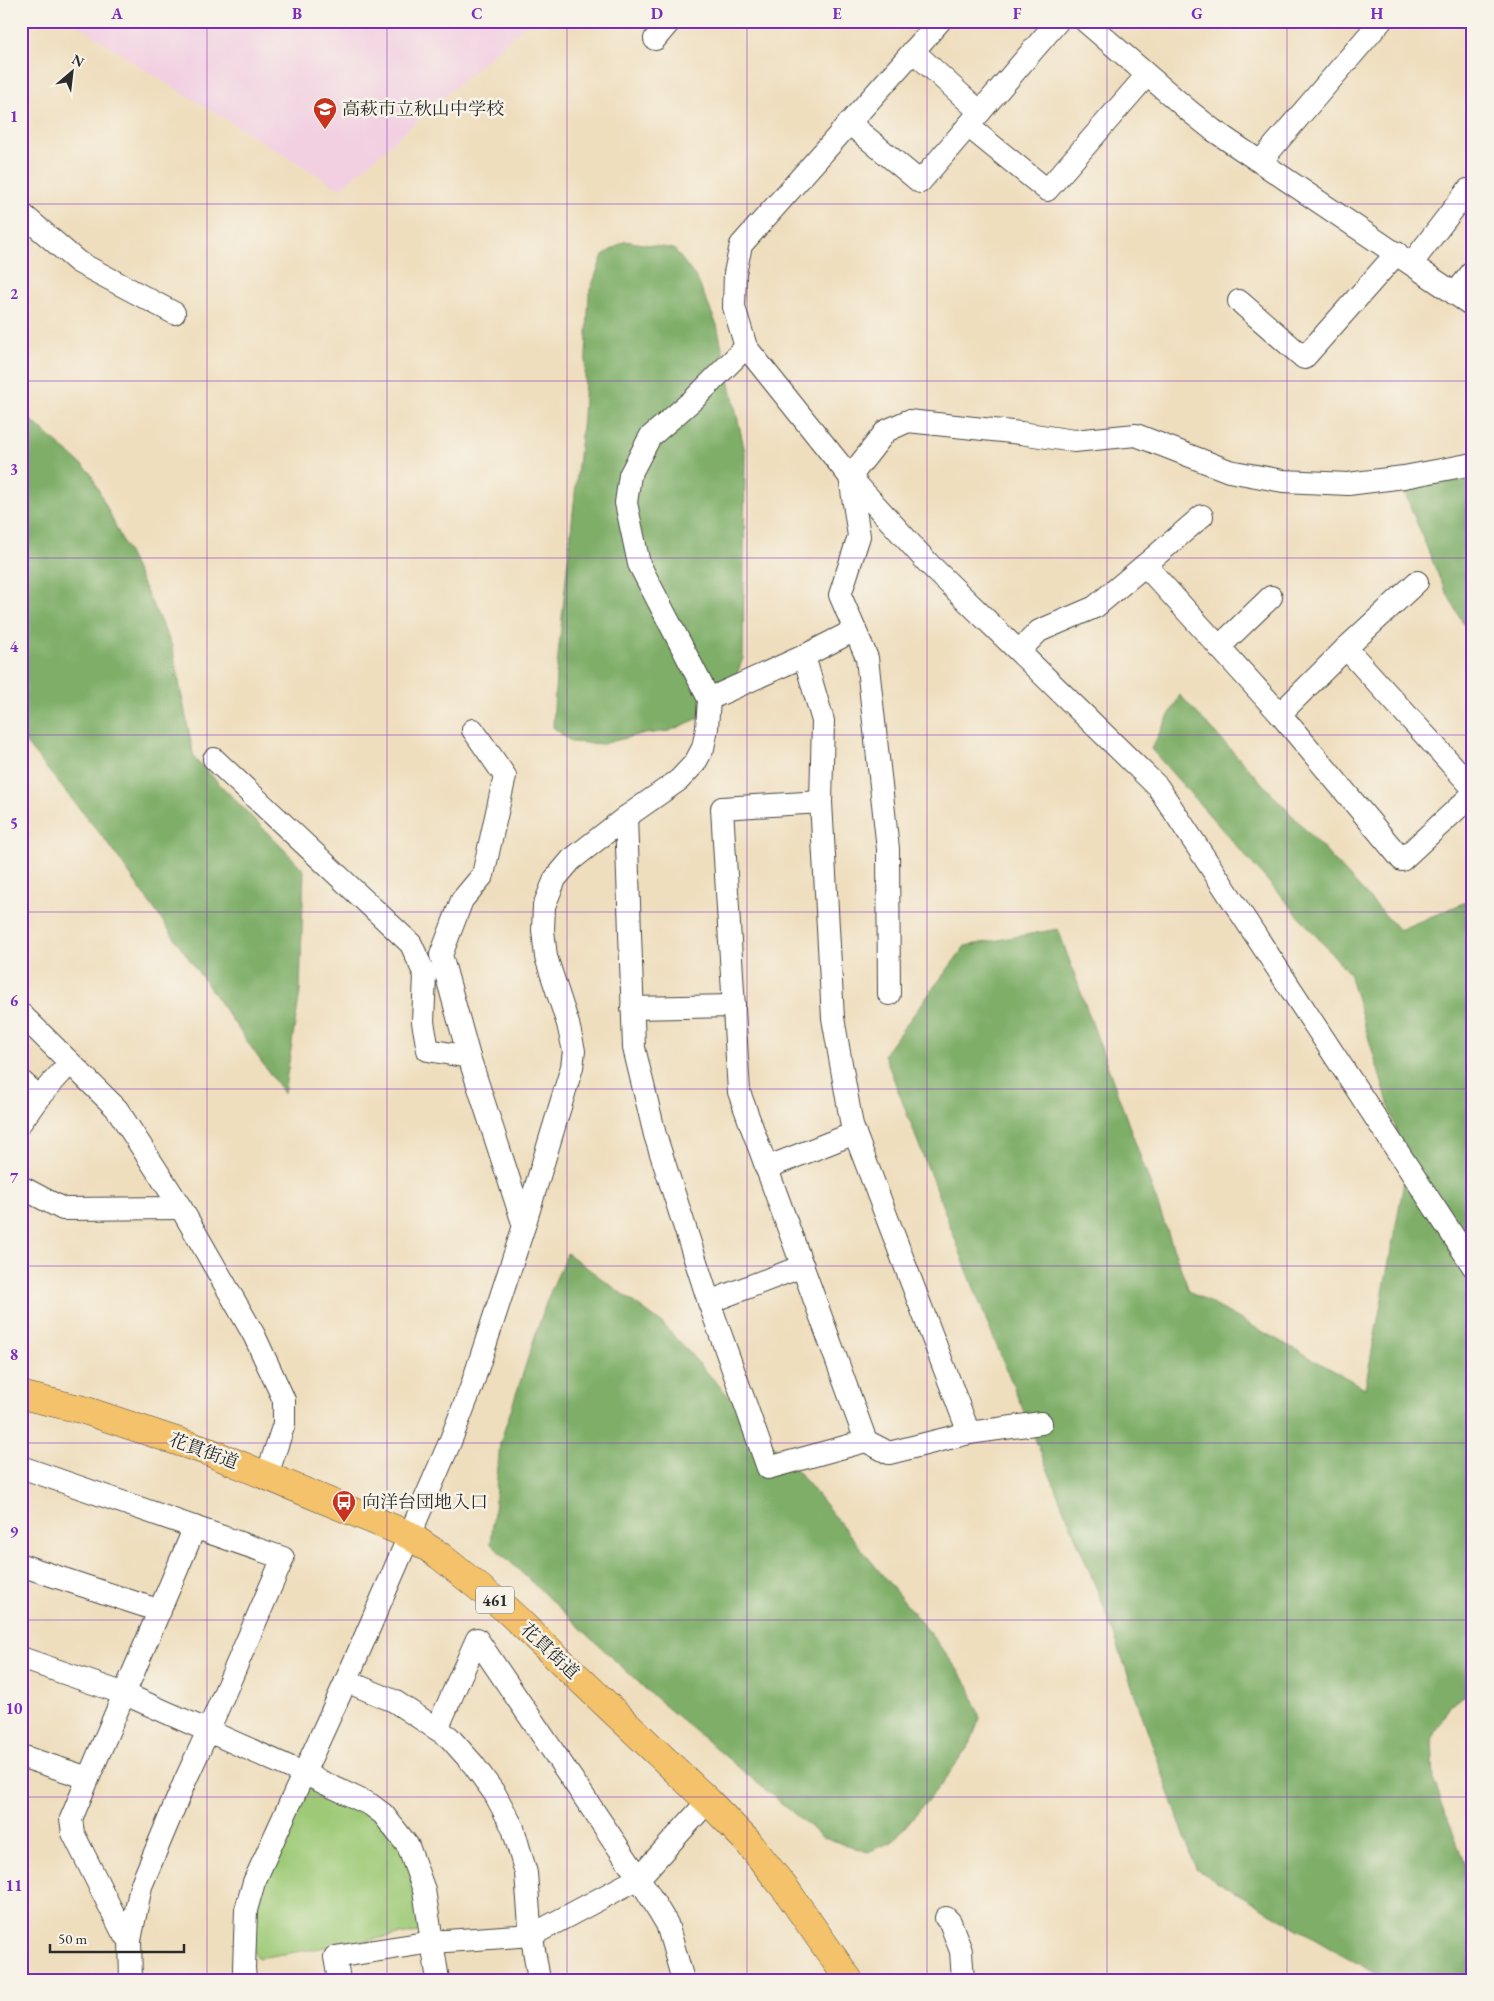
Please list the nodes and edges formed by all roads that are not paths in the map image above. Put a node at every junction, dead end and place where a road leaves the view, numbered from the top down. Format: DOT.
graph roads {
  1 [pos="670,21"];
  2 [pos="940,21"];
  3 [pos="1058,21"];
  4 [pos="1085,21"];
  5 [pos="1381,21"];
  6 [pos="655,39"];
  7 [pos="913,51"];
  8 [pos="1147,75"];
  9 [pos="974,119"];
  10 [pos="849,123"];
  11 [pos="1261,161"];
  12 [pos="1473,194"];
  13 [pos="21,213"];
  14 [pos="1404,258"];
  15 [pos="1473,271"];
  16 [pos="1464,300"];
  17 [pos="1239,301"];
  18 [pos="174,313"];
  19 [pos="746,347"];
  20 [pos="1473,464"];
  21 [pos="850,478"];
  22 [pos="1202,516"];
  23 [pos="1145,565"];
  24 [pos="1417,582"];
  25 [pos="1271,597"];
  26 [pos="855,630"];
  27 [pos="1219,647"];
  28 [pos="1346,648"];
  29 [pos="1019,651"];
  30 [pos="804,656"];
  31 [pos="709,699"];
  32 [pos="1280,714"];
  33 [pos="473,730"];
  34 [pos="214,759"];
  35 [pos="1473,788"];
  36 [pos="1473,794"];
  37 [pos="822,802"];
  38 [pos="626,817"];
  39 [pos="889,994"];
  40 [pos="734,1006"];
  41 [pos="632,1008"];
  42 [pos="21,1014"];
  43 [pos="469,1057"];
  44 [pos="70,1063"];
  45 [pos="21,1081"];
  46 [pos="39,1097"];
  47 [pos="21,1122"];
  48 [pos="855,1133"];
  49 [pos="766,1168"];
  50 [pos="21,1187"];
  51 [pos="181,1208"];
  52 [pos="524,1226"];
  53 [pos="803,1266"];
  54 [pos="1473,1266"];
  55 [pos="709,1302"];
  56 [pos="21,1396"];
  57 [pos="1041,1423"];
  58 [pos="969,1433"];
  59 [pos="866,1441"];
  60 [pos="21,1467"];
  61 [pos="267,1475"];
  62 [pos="195,1527"];
  63 [pos="409,1535"];
  64 [pos="21,1565"];
  65 [pos="160,1611"];
  66 [pos="21,1658"];
  67 [pos="346,1681"];
  68 [pos="125,1694"];
  69 [pos="437,1730"];
  70 [pos="208,1731"];
  71 [pos="21,1756"];
  72 [pos="305,1774"];
  73 [pos="88,1778"];
  74 [pos="708,1802"];
  75 [pos="639,1878"];
  76 [pos="946,1918"];
  77 [pos="532,1935"];
  78 [pos="130,1940"];
  79 [pos="432,1942"];
  80 [pos="131,1980"];
  81 [pos="245,1980"];
  82 [pos="339,1980"];
  83 [pos="438,1980"];
  84 [pos="539,1980"];
  85 [pos="683,1980"];
  86 [pos="849,1980"];
  87 [pos="963,1980"];
  1 -- 6 [label="street"];
  2 -- 7 [label="street"];
  3 -- 9 [label="street"];
  4 -- 8 [label="street"];
  5 -- 11 [label="street"];
  7 -- 9 [label="street"];
  7 -- 10 [label="street"];
  8 -- 9 [label="street"];
  8 -- 11 [label="street"];
  9 -- 10 [label="street"];
  10 -- 19 [label="street"];
  11 -- 14 [label="street"];
  12 -- 14 [label="street"];
  13 -- 18 [label="street"];
  14 -- 16 [label="street"];
  14 -- 17 [label="street"];
  15 -- 16 [label="street"];
  19 -- 21 [label="street"];
  19 -- 31 [label="street"];
  20 -- 21 [label="street"];
  21 -- 26 [label="street"];
  21 -- 29 [label="street"];
  22 -- 23 [label="street"];
  23 -- 27 [label="street"];
  23 -- 29 [label="street"];
  24 -- 28 [label="street"];
  25 -- 27 [label="street"];
  26 -- 30 [label="street"];
  26 -- 39 [label="street"];
  27 -- 32 [label="street"];
  28 -- 32 [label="street"];
  28 -- 35 [label="street"];
  29 -- 54 [label="street"];
  30 -- 31 [label="street"];
  30 -- 37 [label="street"];
  31 -- 38 [label="street"];
  32 -- 36 [label="street"];
  33 -- 43 [label="street"];
  34 -- 43 [label="street"];
  37 -- 40 [label="street"];
  37 -- 48 [label="street"];
  38 -- 41 [label="street"];
  38 -- 52 [label="street"];
  40 -- 41 [label="street"];
  40 -- 49 [label="street"];
  41 -- 55 [label="street"];
  42 -- 44 [label="street"];
  43 -- 52 [label="street"];
  44 -- 46 [label="street"];
  44 -- 51 [label="street"];
  45 -- 46 [label="street"];
  46 -- 47 [label="street"];
  48 -- 49 [label="street"];
  48 -- 58 [label="street"];
  49 -- 53 [label="street"];
  50 -- 51 [label="street"];
  51 -- 61 [label="street"];
  52 -- 63 [label="street"];
  53 -- 55 [label="street"];
  53 -- 59 [label="street"];
  55 -- 59 [label="street"];
  56 -- 61 [label="highway, 花貫街道 / 461"];
  57 -- 58 [label="street"];
  58 -- 59 [label="street"];
  60 -- 62 [label="street"];
  61 -- 63 [label="highway, 花貫街道 / 461"];
  62 -- 65 [label="street"];
  62 -- 70 [label="street"];
  63 -- 67 [label="street"];
  63 -- 74 [label="highway, 花貫街道 / 461"];
  64 -- 65 [label="street"];
  65 -- 68 [label="street"];
  66 -- 68 [label="street"];
  67 -- 69 [label="street"];
  67 -- 72 [label="street"];
  68 -- 70 [label="street"];
  68 -- 73 [label="street"];
  69 -- 75 [label="street"];
  69 -- 77 [label="street"];
  70 -- 72 [label="street"];
  70 -- 78 [label="street"];
  71 -- 73 [label="street"];
  72 -- 79 [label="street"];
  72 -- 81 [label="street"];
  73 -- 78 [label="street"];
  74 -- 75 [label="street"];
  74 -- 86 [label="highway, 花貫街道 / 461"];
  75 -- 77 [label="street"];
  75 -- 85 [label="street"];
  76 -- 87 [label="street"];
  77 -- 79 [label="street"];
  77 -- 84 [label="street"];
  78 -- 80 [label="street"];
  79 -- 82 [label="street"];
  79 -- 83 [label="street"];
}
